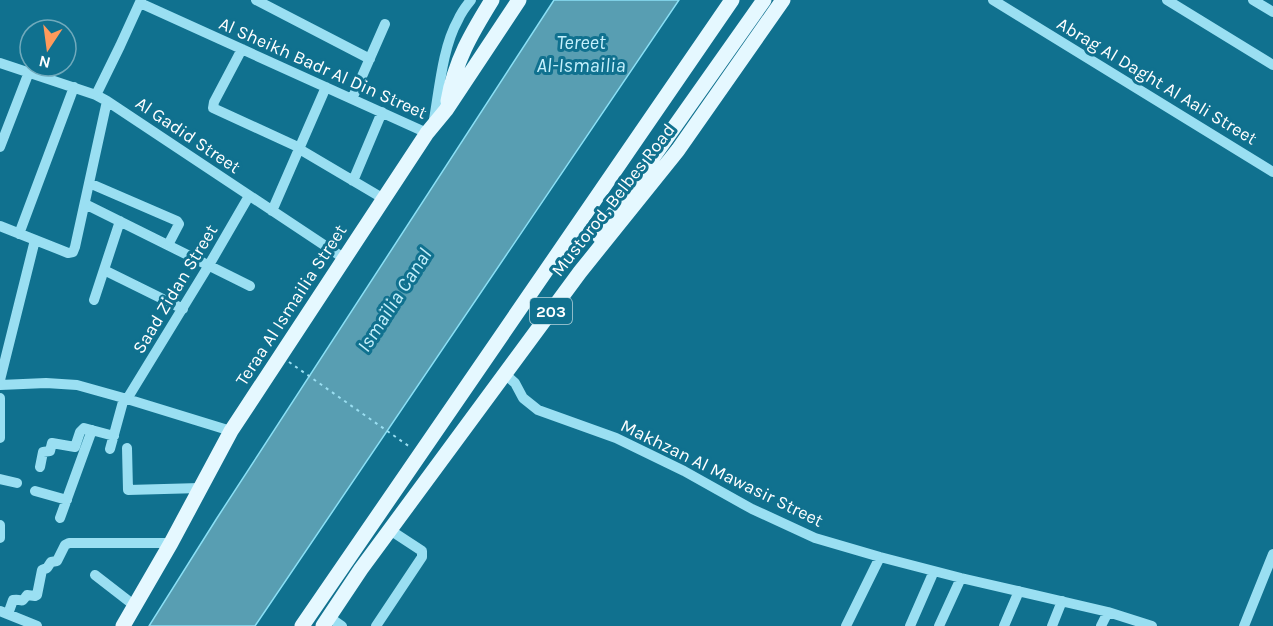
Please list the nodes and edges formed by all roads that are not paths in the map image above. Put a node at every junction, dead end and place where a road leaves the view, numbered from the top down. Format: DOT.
graph roads {
  1 [pos="256,0"];
  2 [pos="471,0"];
  3 [pos="492,0"];
  4 [pos="519,0"];
  5 [pos="732,0"];
  6 [pos="764,0"];
  7 [pos="783,0"];
  8 [pos="993,0"];
  9 [pos="1167,0"];
  10 [pos="1253,0"];
  11 [pos="137,2"];
  12 [pos="1273,12"];
  13 [pos="385,24"];
  14 [pos="242,49"];
  15 [pos="370,59"];
  16 [pos="0,63"];
  17 [pos="1273,65"];
  18 [pos="18,69"];
  19 [pos="27,78"];
  20 [pos="47,78"];
  21 [pos="74,87"];
  22 [pos="326,87"];
  23 [pos="96,95"];
  24 [pos="352,99"];
  25 [pos="107,101"];
  26 [pos="446,110"];
  27 [pos="382,112"];
  28 [pos="430,130"];
  29 [pos="0,147"];
  30 [pos="300,148"];
  31 [pos="1273,172"];
  32 [pos="353,181"];
  33 [pos="89,183"];
  34 [pos="249,196"];
  35 [pos="384,199"];
  36 [pos="84,204"];
  37 [pos="272,211"];
  38 [pos="120,221"];
  39 [pos="0,226"];
  40 [pos="19,234"];
  41 [pos="35,240"];
  42 [pos="168,245"];
  43 [pos="345,259"];
  44 [pos="209,265"];
  45 [pos="104,270"];
  46 [pos="580,272"];
  47 [pos="250,285"];
  48 [pos="94,300"];
  49 [pos="183,309"];
  50 [pos="505,374"];
  51 [pos="0,380"];
  52 [pos="0,385"];
  53 [pos="0,398"];
  54 [pos="126,398"];
  55 [pos="92,430"];
  56 [pos="231,431"];
  57 [pos="114,436"];
  58 [pos="0,438"];
  59 [pos="127,448"];
  60 [pos="110,449"];
  61 [pos="40,467"];
  62 [pos="0,479"];
  63 [pos="17,483"];
  64 [pos="200,488"];
  65 [pos="35,491"];
  66 [pos="67,500"];
  67 [pos="60,518"];
  68 [pos="0,525"];
  69 [pos="390,530"];
  70 [pos="0,538"];
  71 [pos="171,543"];
  72 [pos="1273,554"];
  73 [pos="880,557"];
  74 [pos="934,571"];
  75 [pos="95,575"];
  76 [pos="961,578"];
  77 [pos="1019,591"];
  78 [pos="0,597"];
  79 [pos="14,599"];
  80 [pos="1062,601"];
  81 [pos="135,606"];
  82 [pos="4,612"];
  83 [pos="1108,612"];
  84 [pos="326,622"];
  85 [pos="37,626"];
  86 [pos="123,626"];
  87 [pos="302,626"];
  88 [pos="342,626"];
  89 [pos="376,626"];
  90 [pos="846,626"];
  91 [pos="910,626"];
  92 [pos="939,626"];
  93 [pos="1004,626"];
  94 [pos="1052,626"];
  95 [pos="1101,626"];
  96 [pos="1152,626"];
  97 [pos="1244,626"];
  1 -- 15 [label="street"];
  2 -- 28 [label="street, Teraa Al Ismailia Street"];
  3 -- 26 [label="main road"];
  4 -- 26 [label="main road"];
  5 -- 87 [label="main road, Mustorod, Belbes Road / 203"];
  6 -- 46 [label="main road"];
  7 -- 46 [label="main road, Mustorod, Belbes Road / 203"];
  8 -- 31 [label="street, Abrag Al Daght Al Aali Street"];
  9 -- 17 [label="street"];
  10 -- 12 [label="street"];
  11 -- 14 [label="street, Al Sheikh Badr Al Din Street"];
  11 -- 23 [label="street"];
  13 -- 15 [label="street"];
  14 -- 22 [label="street, Al Sheikh Badr Al Din Street"];
  14 -- 30 [label="street"];
  15 -- 24 [label="street"];
  16 -- 18 [label="street, Al Gadid Street"];
  19 -- 29 [label="street"];
  20 -- 21 [label="street, Al Gadid Street"];
  21 -- 23 [label="street, Al Gadid Street"];
  21 -- 40 [label="street"];
  22 -- 24 [label="street, Al Sheikh Badr Al Din Street"];
  22 -- 30 [label="street"];
  23 -- 25 [label="street, Al Gadid Street"];
  24 -- 27 [label="street, Al Sheikh Badr Al Din Street"];
  25 -- 33 [label="street"];
  25 -- 34 [label="street, Al Gadid Street"];
  26 -- 28 [label="main road"];
  27 -- 28 [label="street, Al Sheikh Badr Al Din Street"];
  27 -- 32 [label="street"];
  28 -- 35 [label="main road, Teraa Al Ismailia Street"];
  30 -- 32 [label="street"];
  30 -- 37 [label="street"];
  32 -- 35 [label="street"];
  33 -- 36 [label="street"];
  33 -- 42 [label="street"];
  34 -- 37 [label="street, Al Gadid Street"];
  34 -- 44 [label="street, Saad Zidan Street"];
  35 -- 43 [label="main road, Teraa Al Ismailia Street"];
  36 -- 38 [label="street"];
  36 -- 41 [label="street"];
  37 -- 43 [label="street, Al Gadid Street"];
  38 -- 42 [label="street"];
  38 -- 45 [label="street"];
  39 -- 40 [label="street"];
  40 -- 41 [label="street"];
  41 -- 51 [label="street"];
  42 -- 44 [label="street"];
  43 -- 56 [label="main road, Teraa Al Ismailia Street"];
  44 -- 47 [label="street"];
  44 -- 49 [label="street, Saad Zidan Street"];
  45 -- 48 [label="street"];
  45 -- 49 [label="street"];
  46 -- 50 [label="main road, Mustorod, Belbes Road / 203"];
  49 -- 54 [label="street, Saad Zidan Street"];
  50 -- 69 [label="main road, Mustorod, Belbes Road / 203"];
  50 -- 73 [label="street, Makhzan Al Mawasir Street"];
  52 -- 54 [label="street"];
  53 -- 58 [label="street"];
  54 -- 56 [label="street"];
  54 -- 57 [label="street, Saad Zidan Street"];
  55 -- 57 [label="street"];
  55 -- 61 [label="street"];
  55 -- 66 [label="street"];
  56 -- 64 [label="main road, Teraa Al Ismailia Street"];
  57 -- 60 [label="street, Saad Zidan Street"];
  59 -- 64 [label="street"];
  62 -- 63 [label="street"];
  64 -- 71 [label="main road, Teraa Al Ismailia Street"];
  65 -- 66 [label="street"];
  66 -- 67 [label="street"];
  68 -- 70 [label="street"];
  69 -- 84 [label="main road, Mustorod, Belbes Road / 203"];
  69 -- 89 [label="street"];
  71 -- 79 [label="street"];
  71 -- 81 [label="main road, Teraa Al Ismailia Street"];
  72 -- 97 [label="street"];
  73 -- 74 [label="street, Makhzan Al Mawasir Street"];
  73 -- 90 [label="street"];
  74 -- 76 [label="street, Makhzan Al Mawasir Street"];
  74 -- 91 [label="street"];
  75 -- 81 [label="street"];
  76 -- 77 [label="street, Makhzan Al Mawasir Street"];
  76 -- 92 [label="street"];
  77 -- 80 [label="street, Makhzan Al Mawasir Street"];
  77 -- 93 [label="street"];
  78 -- 79 [label="street"];
  79 -- 82 [label="street"];
  80 -- 83 [label="street, Makhzan Al Mawasir Street"];
  80 -- 94 [label="street"];
  81 -- 86 [label="main road, Teraa Al Ismailia Street"];
  82 -- 85 [label="street"];
  83 -- 95 [label="street"];
  83 -- 96 [label="street, Makhzan Al Mawasir Street"];
  84 -- 88 [label="street"];
}
